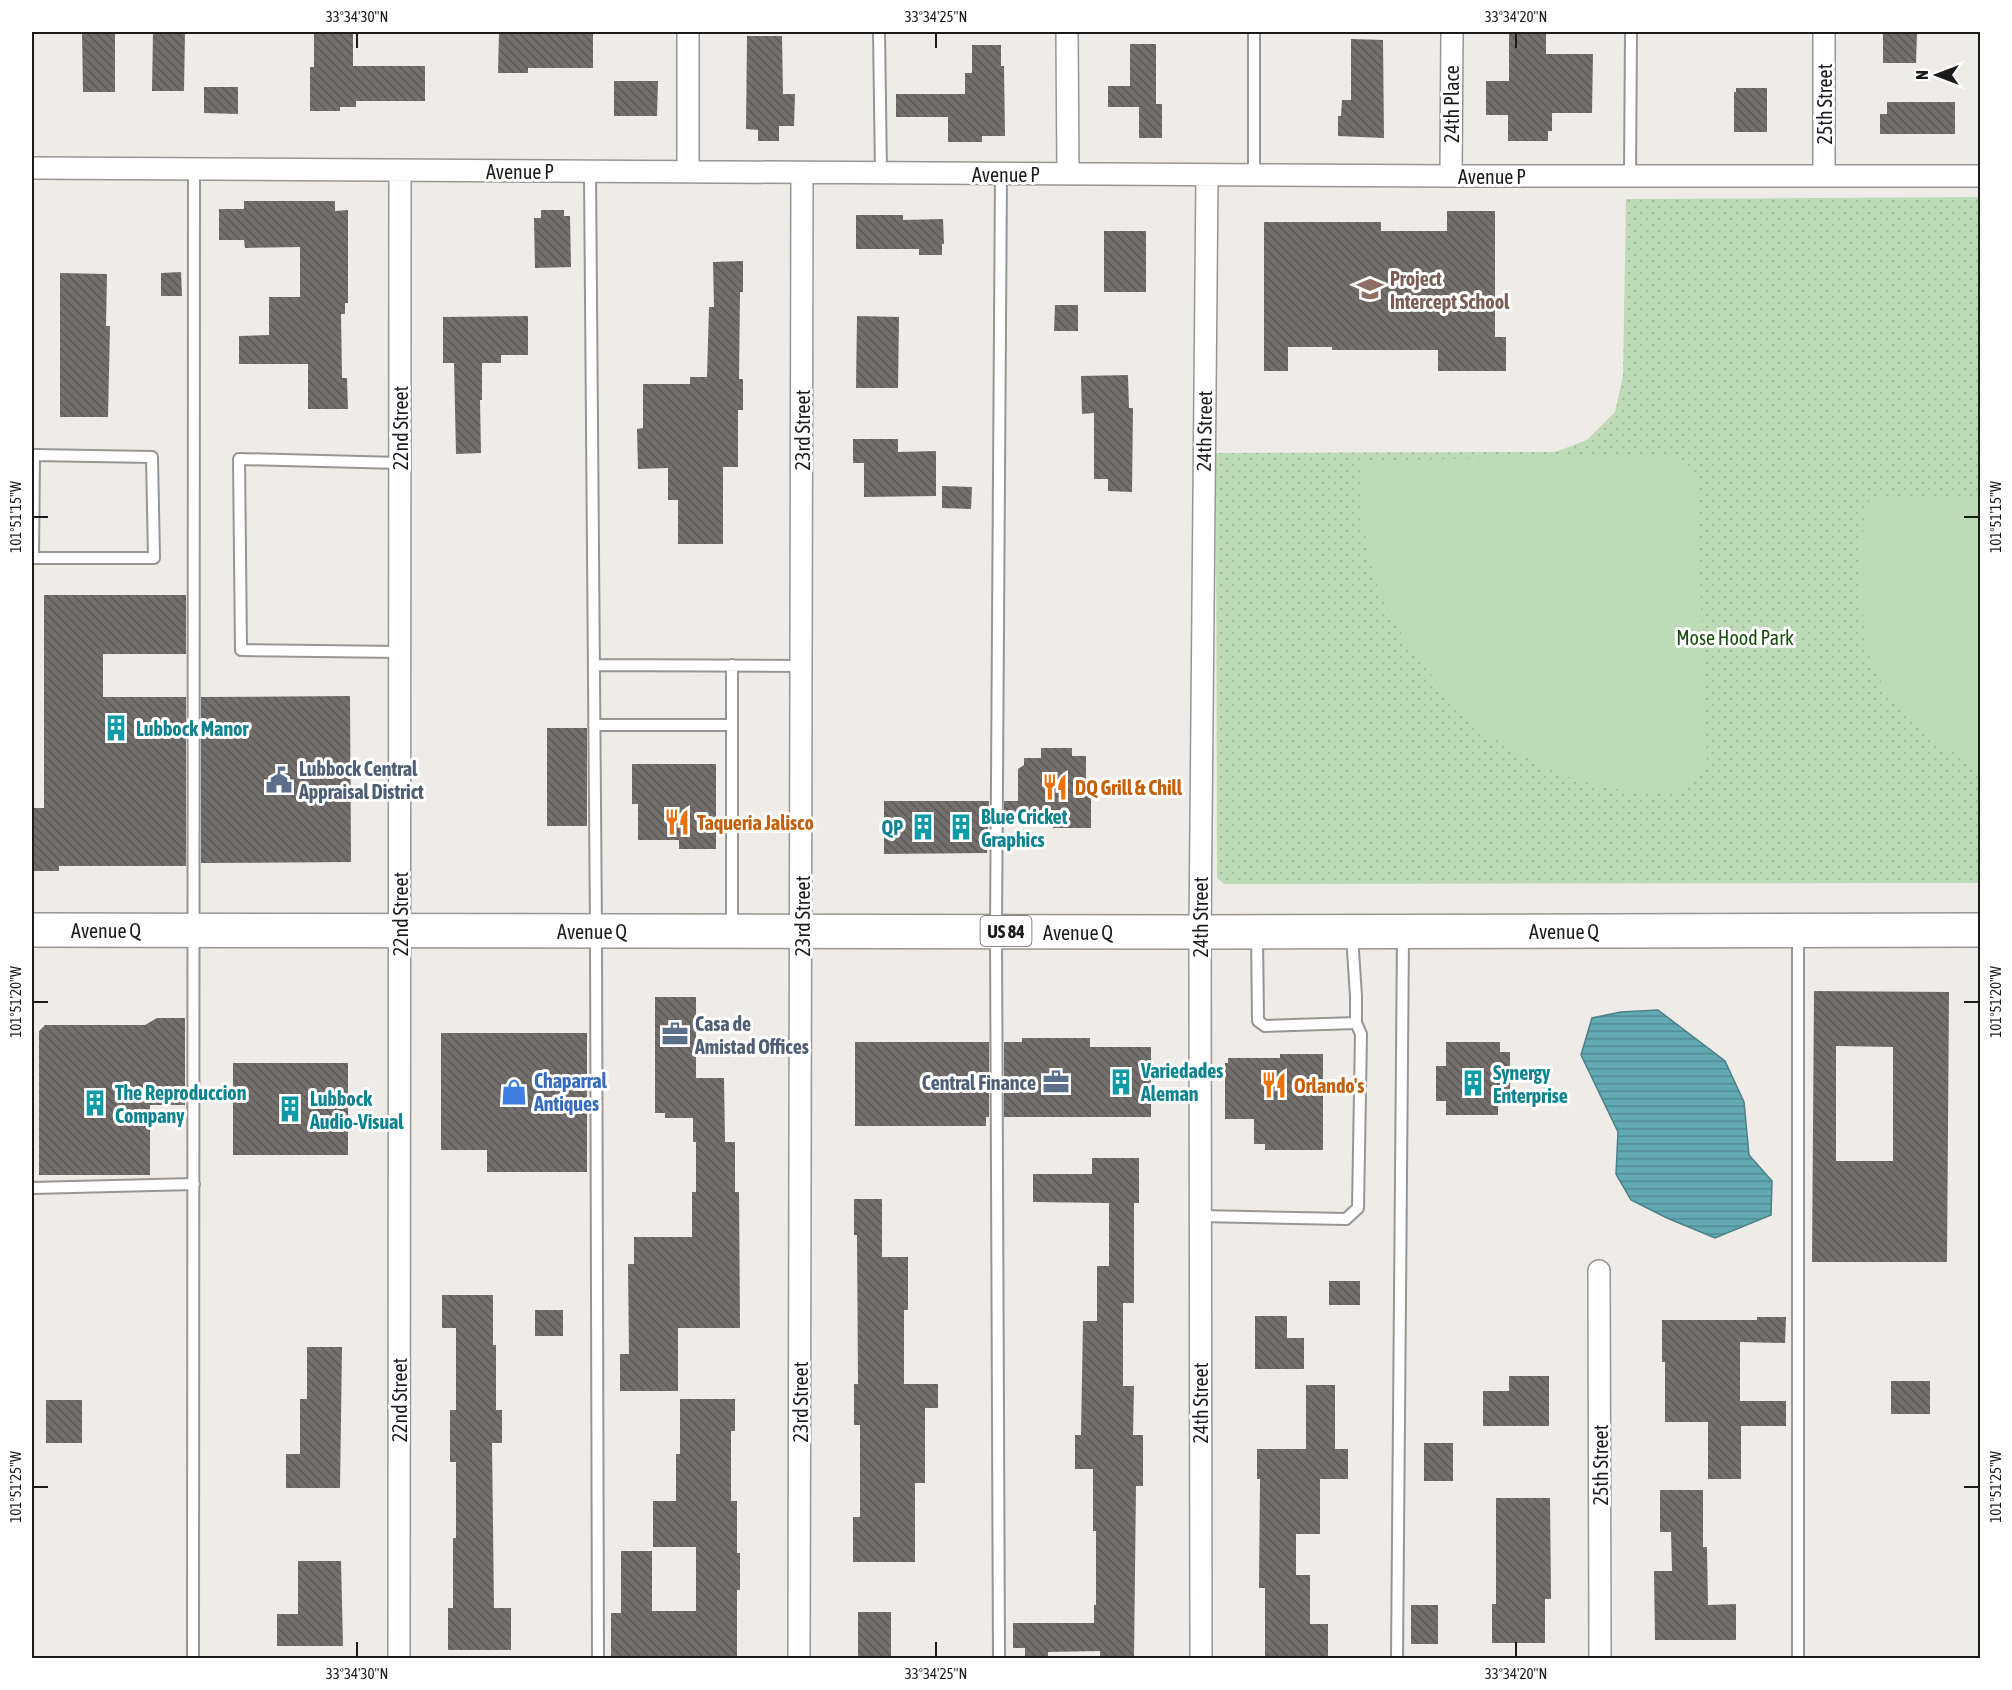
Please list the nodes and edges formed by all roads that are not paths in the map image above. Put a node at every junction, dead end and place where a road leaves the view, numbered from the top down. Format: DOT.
graph roads {
  1 [pos="688,32"];
  2 [pos="879,32"];
  3 [pos="1067,32"];
  4 [pos="1254,32"];
  5 [pos="1452,32"];
  6 [pos="1631,32"];
  7 [pos="1824,32"];
  8 [pos="32,168"];
  9 [pos="194,169"];
  10 [pos="400,170"];
  11 [pos="590,171"];
  12 [pos="688,172"];
  13 [pos="802,172"];
  14 [pos="881,173"];
  15 [pos="1001,174"];
  16 [pos="1068,174"];
  17 [pos="1207,175"];
  18 [pos="1254,175"];
  19 [pos="1451,176"];
  20 [pos="1630,176"];
  21 [pos="1824,176"];
  22 [pos="1980,176"];
  23 [pos="400,463"];
  24 [pos="32,558"];
  25 [pos="400,652"];
  26 [pos="594,665"];
  27 [pos="732,665"];
  28 [pos="802,666"];
  29 [pos="594,725"];
  30 [pos="732,725"];
  31 [pos="32,930"];
  32 [pos="195,930"];
  33 [pos="400,930"];
  34 [pos="1980,930"];
  35 [pos="596,931"];
  36 [pos="732,931"];
  37 [pos="802,931"];
  38 [pos="996,931"];
  39 [pos="1352,931"];
  40 [pos="1404,931"];
  41 [pos="1798,931"];
  42 [pos="1200,932"];
  43 [pos="1257,932"];
  44 [pos="1356,1023"];
  45 [pos="194,1184"];
  46 [pos="32,1188"];
  47 [pos="1200,1216"];
  48 [pos="1599,1271"];
  49 [pos="193,1659"];
  50 [pos="399,1659"];
  51 [pos="598,1659"];
  52 [pos="799,1659"];
  53 [pos="999,1659"];
  54 [pos="1201,1659"];
  55 [pos="1397,1659"];
  56 [pos="1600,1659"];
  57 [pos="1798,1659"];
  1 -- 12 [label="street"];
  2 -- 14 [label="lane"];
  3 -- 16 [label="street"];
  4 -- 18 [label="lane"];
  5 -- 19 [label="street, 24th Place"];
  6 -- 20 [label="lane"];
  7 -- 21 [label="street, 25th Street"];
  8 -- 9 [label="street, Avenue P"];
  9 -- 10 [label="street, Avenue P"];
  9 -- 32 [label="lane"];
  10 -- 11 [label="street, Avenue P"];
  10 -- 23 [label="street, 22nd Street"];
  11 -- 12 [label="street, Avenue P"];
  11 -- 26 [label="lane"];
  12 -- 13 [label="street, Avenue P"];
  13 -- 14 [label="street, Avenue P"];
  13 -- 28 [label="street, 23rd Street"];
  14 -- 15 [label="street, Avenue P"];
  15 -- 16 [label="street, Avenue P"];
  15 -- 38 [label="lane"];
  16 -- 17 [label="street, Avenue P"];
  17 -- 18 [label="street, Avenue P"];
  17 -- 42 [label="street, 24th Street"];
  18 -- 19 [label="street, Avenue P"];
  19 -- 20 [label="street, Avenue P"];
  20 -- 21 [label="street, Avenue P"];
  21 -- 22 [label="street, Avenue P"];
  23 -- 25 [label="street, 22nd Street"];
  23 -- 25 [label="lane"];
  24 -- 24 [label="lane"];
  25 -- 33 [label="street, 22nd Street"];
  26 -- 27 [label="lane"];
  26 -- 29 [label="lane"];
  27 -- 28 [label="lane"];
  27 -- 30 [label="lane"];
  28 -- 37 [label="street, 23rd Street"];
  29 -- 30 [label="lane"];
  29 -- 35 [label="lane"];
  30 -- 36 [label="lane"];
  31 -- 32 [label="highway, Avenue Q / US 84"];
  32 -- 33 [label="highway, Avenue Q / US 84"];
  32 -- 45 [label="lane"];
  33 -- 35 [label="highway, Avenue Q / US 84"];
  33 -- 50 [label="street, 22nd Street"];
  34 -- 41 [label="highway, Avenue Q / US 84"];
  35 -- 36 [label="highway, Avenue Q / US 84"];
  35 -- 51 [label="lane"];
  36 -- 37 [label="highway, Avenue Q / US 84"];
  37 -- 38 [label="highway, Avenue Q / US 84"];
  37 -- 52 [label="street, 23rd Street"];
  38 -- 42 [label="highway, Avenue Q / US 84"];
  38 -- 53 [label="lane"];
  39 -- 40 [label="highway, Avenue Q / US 84"];
  39 -- 43 [label="highway, Avenue Q / US 84"];
  39 -- 44 [label="lane"];
  40 -- 41 [label="highway, Avenue Q / US 84"];
  40 -- 55 [label="lane"];
  41 -- 57 [label="lane"];
  42 -- 43 [label="highway, Avenue Q / US 84"];
  42 -- 47 [label="street, 24th Street"];
  43 -- 44 [label="lane"];
  44 -- 47 [label="lane"];
  45 -- 46 [label="lane"];
  45 -- 49 [label="lane"];
  47 -- 54 [label="street, 24th Street"];
  48 -- 56 [label="street, 25th Street"];
}
